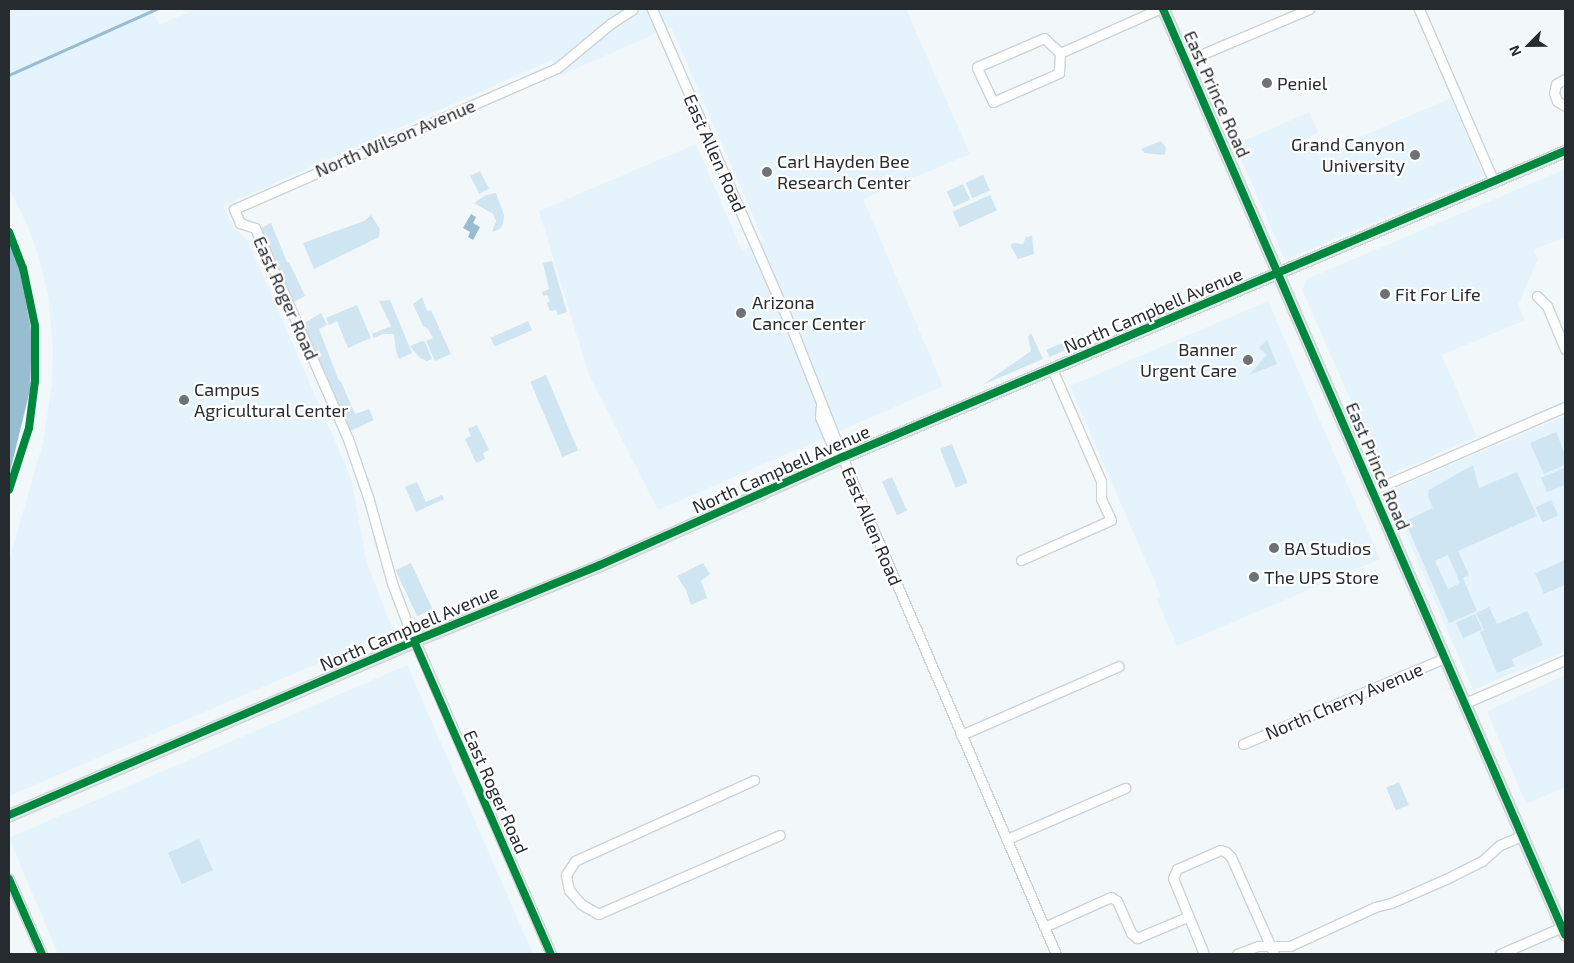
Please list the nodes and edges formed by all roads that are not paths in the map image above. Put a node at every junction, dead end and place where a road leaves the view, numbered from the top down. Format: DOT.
graph roads {
  1 [pos="633,9"];
  2 [pos="652,9"];
  3 [pos="1159,9"];
  4 [pos="1163,9"];
  5 [pos="1309,9"];
  6 [pos="1419,9"];
  7 [pos="1060,53"];
  8 [pos="1186,61"];
  9 [pos="1565,79"];
  10 [pos="1565,106"];
  11 [pos="1565,151"];
  12 [pos="1494,182"];
  13 [pos="234,209"];
  14 [pos="1278,274"];
  15 [pos="1537,296"];
  16 [pos="1565,350"];
  17 [pos="1052,369"];
  18 [pos="821,405"];
  19 [pos="1565,406"];
  20 [pos="843,457"];
  21 [pos="821,467"];
  22 [pos="1373,490"];
  23 [pos="1022,560"];
  24 [pos="414,641"];
  25 [pos="1445,658"];
  26 [pos="1565,660"];
  27 [pos="1119,666"];
  28 [pos="1465,704"];
  29 [pos="961,735"];
  30 [pos="1243,744"];
  31 [pos="754,780"];
  32 [pos="1125,788"];
  33 [pos="9,815"];
  34 [pos="780,835"];
  35 [pos="1521,836"];
  36 [pos="1007,839"];
  37 [pos="9,879"];
  38 [pos="1188,917"];
  39 [pos="1563,924"];
  40 [pos="1044,927"];
  41 [pos="1272,951"];
  42 [pos="42,954"];
  43 [pos="551,954"];
  44 [pos="1056,954"];
  45 [pos="1204,954"];
  46 [pos="1237,954"];
  47 [pos="1500,954"];
  1 -- 13 [label="street, North Wilson Avenue"];
  2 -- 20 [label="street, East Allen Road"];
  3 -- 7 [label="street"];
  4 -- 8 [label="main road, East Prince Road"];
  5 -- 8 [label="street"];
  6 -- 12 [label="street"];
  7 -- 7 [label="street"];
  8 -- 14 [label="main road, East Prince Road"];
  9 -- 10 [label="street"];
  11 -- 12 [label="main road, North Campbell Avenue"];
  12 -- 14 [label="main road, North Campbell Avenue"];
  13 -- 24 [label="street, East Roger Road"];
  14 -- 17 [label="main road, North Campbell Avenue"];
  14 -- 22 [label="main road, East Prince Road"];
  15 -- 16 [label="street"];
  17 -- 20 [label="main road, North Campbell Avenue"];
  17 -- 23 [label="street"];
  18 -- 21 [label="street"];
  19 -- 22 [label="street"];
  20 -- 21 [label="main road, North Campbell Avenue"];
  20 -- 29 [label="street, East Allen Road"];
  21 -- 24 [label="main road, North Campbell Avenue"];
  22 -- 25 [label="main road, East Prince Road"];
  24 -- 33 [label="main road, North Campbell Avenue"];
  24 -- 43 [label="street, East Roger Road"];
  25 -- 28 [label="main road, East Prince Road"];
  25 -- 30 [label="street, North Cherry Avenue"];
  26 -- 28 [label="street"];
  27 -- 29 [label="street"];
  28 -- 35 [label="main road, East Prince Road"];
  29 -- 36 [label="street, East Allen Road"];
  31 -- 34 [label="street"];
  32 -- 36 [label="street"];
  35 -- 39 [label="main road, East Prince Road"];
  35 -- 41 [label="street"];
  36 -- 40 [label="street, East Allen Road"];
  37 -- 42 [label="street"];
  38 -- 40 [label="street"];
  38 -- 41 [label="street"];
  38 -- 45 [label="street"];
  39 -- 47 [label="street"];
  40 -- 44 [label="street, East Allen Road"];
  41 -- 46 [label="street"];
}
